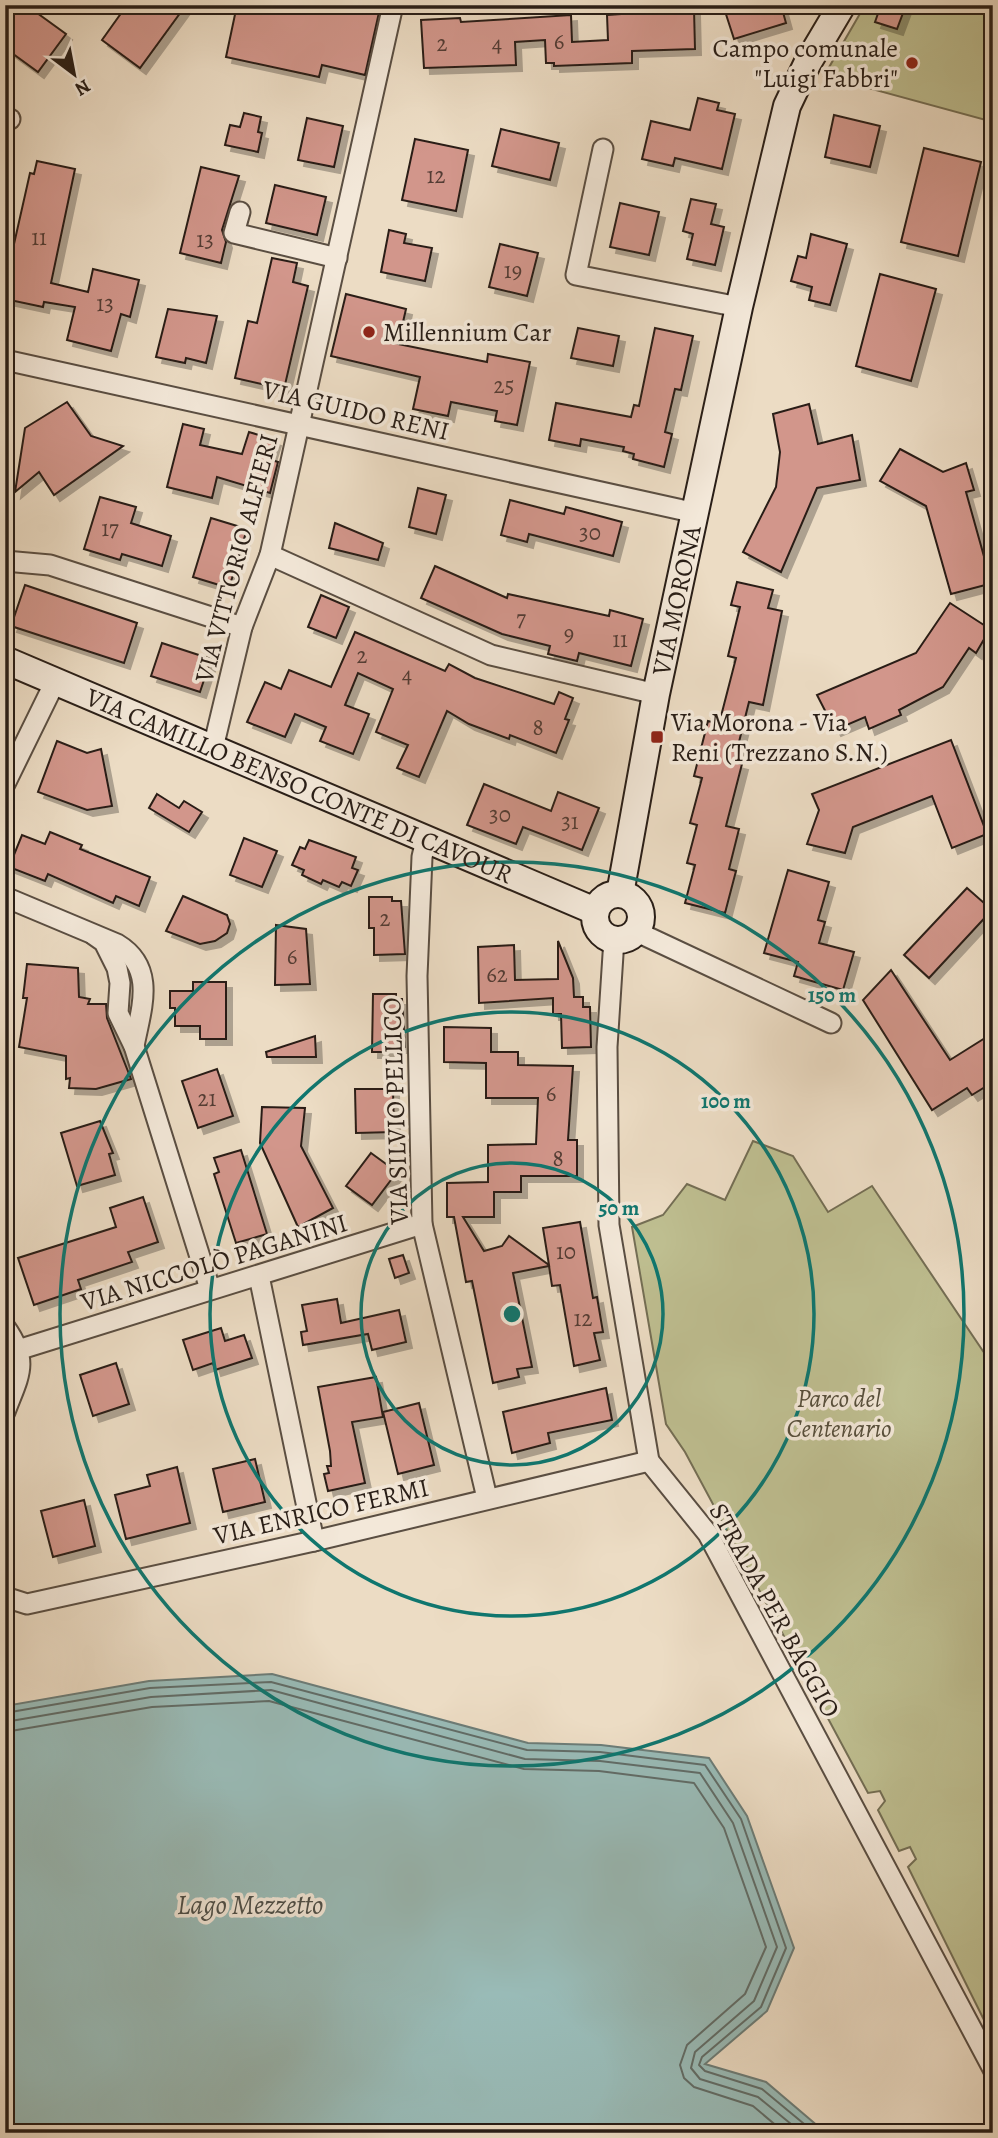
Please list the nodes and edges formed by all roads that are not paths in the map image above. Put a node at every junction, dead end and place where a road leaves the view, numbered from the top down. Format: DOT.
graph roads {
  1 [pos="393,5"];
  2 [pos="842,5"];
  3 [pos="603,149"];
  4 [pos="240,212"];
  5 [pos="337,258"];
  6 [pos="739,307"];
  7 [pos="5,360"];
  8 [pos="300,424"];
  9 [pos="696,513"];
  10 [pos="270,555"];
  11 [pos="5,561"];
  12 [pos="242,627"];
  13 [pos="5,660"];
  14 [pos="55,682"];
  15 [pos="656,694"];
  16 [pos="213,748"];
  17 [pos="5,784"];
  18 [pos="426,840"];
  19 [pos="620,894"];
  20 [pos="5,897"];
  21 [pos="595,911"];
  22 [pos="625,935"];
  23 [pos="831,1023"];
  24 [pos="422,1224"];
  25 [pos="259,1276"];
  26 [pos="210,1289"];
  27 [pos="5,1327"];
  28 [pos="21,1349"];
  29 [pos="5,1412"];
  30 [pos="649,1461"];
  31 [pos="487,1498"];
  32 [pos="314,1541"];
  33 [pos="5,1597"];
  34 [pos="993,2069"];
  1 -- 5 [label="street, VIA VITTORIO ALFIERI"];
  2 -- 6 [label="main road, VIA MORONA"];
  3 -- 6 [label="street"];
  4 -- 5 [label="street"];
  5 -- 8 [label="street, VIA VITTORIO ALFIERI"];
  6 -- 9 [label="main road, VIA MORONA"];
  7 -- 8 [label="street, VIA GUIDO RENI"];
  8 -- 9 [label="street, VIA GUIDO RENI"];
  8 -- 10 [label="street, VIA VITTORIO ALFIERI"];
  9 -- 15 [label="main road, VIA MORONA"];
  10 -- 12 [label="street, VIA VITTORIO ALFIERI"];
  10 -- 15 [label="street"];
  11 -- 12 [label="street"];
  12 -- 16 [label="street, VIA VITTORIO ALFIERI"];
  13 -- 14 [label="main road, VIA CAMILLO BENSO CONTE DI CAVOUR"];
  14 -- 16 [label="main road, VIA CAMILLO BENSO CONTE DI CAVOUR"];
  14 -- 17 [label="street"];
  15 -- 19 [label="main road, VIA MORONA"];
  16 -- 18 [label="main road, VIA CAMILLO BENSO CONTE DI CAVOUR"];
  18 -- 21 [label="main road, VIA CAMILLO BENSO CONTE DI CAVOUR"];
  18 -- 24 [label="street, VIA SILVIO PELLICO"];
  19 -- 21 [label="main road"];
  19 -- 22 [label="main road"];
  20 -- 26 [label="street"];
  21 -- 22 [label="main road"];
  22 -- 23 [label="street"];
  22 -- 30 [label="street, STRADA PER BAGGIO"];
  24 -- 25 [label="street, VIA NICCOLÒ PAGANINI"];
  24 -- 31 [label="street, VIA SILVIO PELLICO"];
  25 -- 26 [label="street, VIA NICCOLÒ PAGANINI"];
  25 -- 32 [label="street"];
  26 -- 28 [label="street, VIA NICCOLÒ PAGANINI"];
  27 -- 28 [label="street"];
  28 -- 29 [label="street"];
  30 -- 31 [label="street, VIA ENRICO FERMI"];
  30 -- 34 [label="street, STRADA PER BAGGIO"];
  31 -- 32 [label="street, VIA ENRICO FERMI"];
  32 -- 33 [label="street, VIA ENRICO FERMI"];
}
